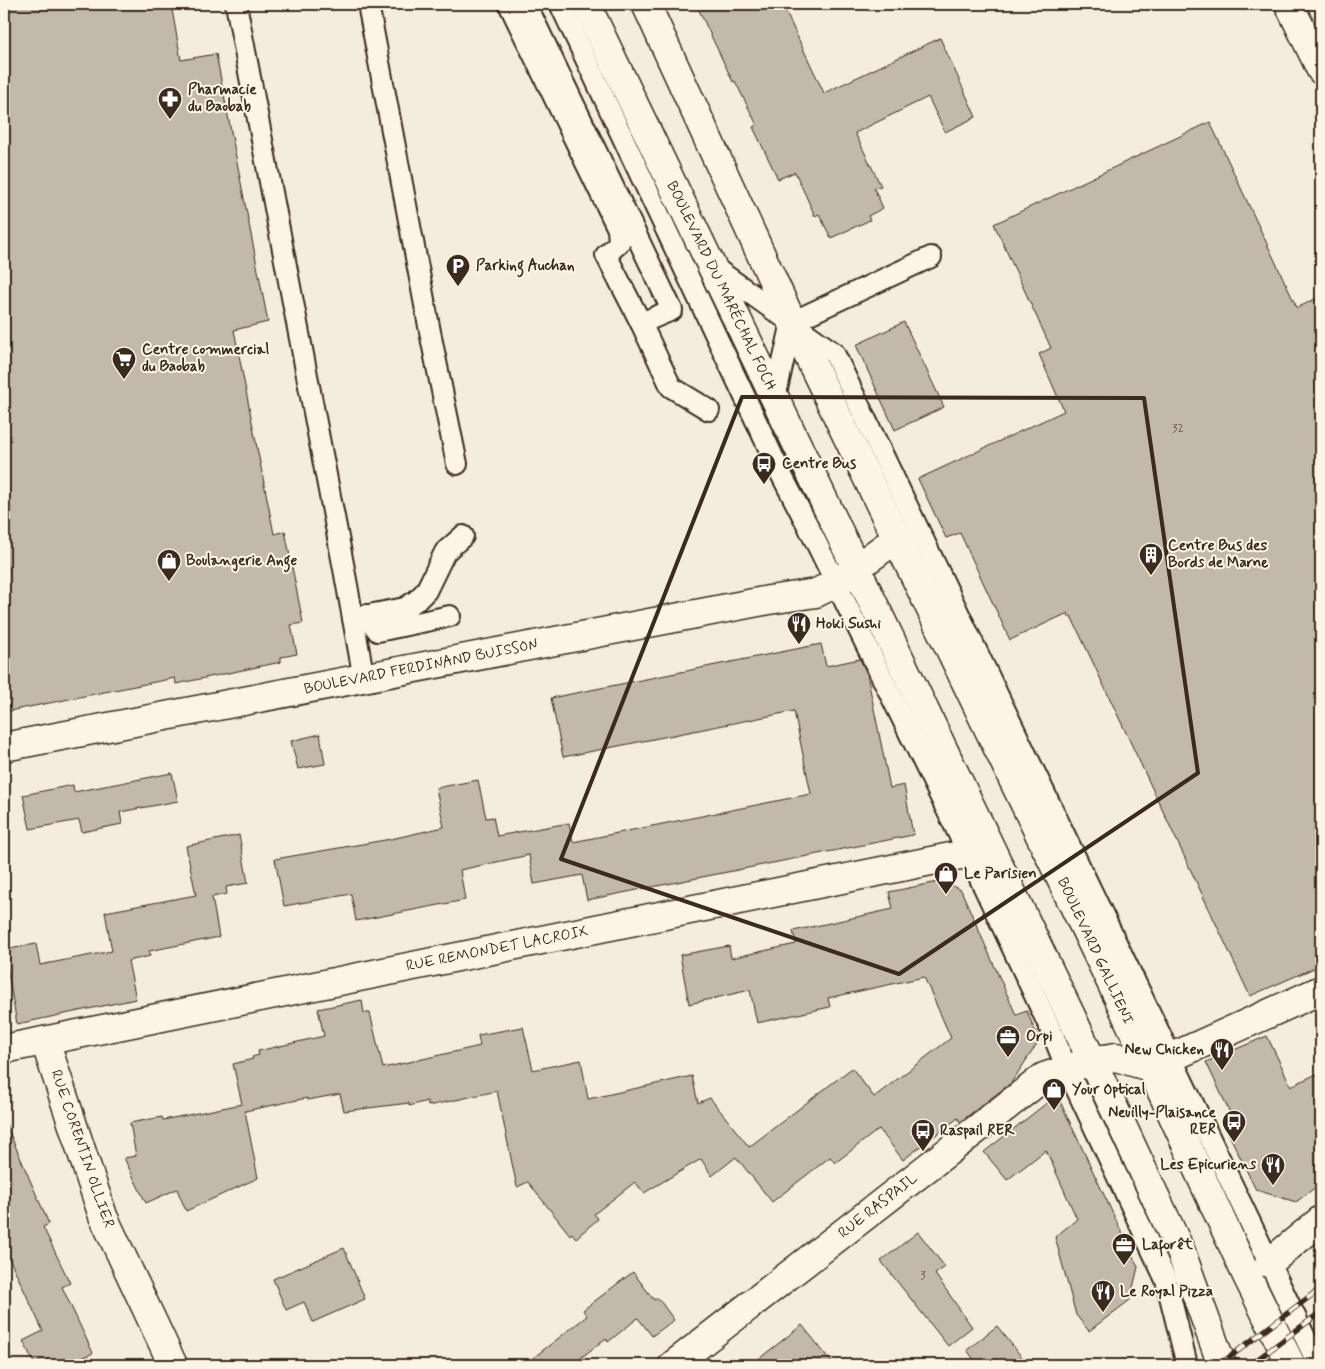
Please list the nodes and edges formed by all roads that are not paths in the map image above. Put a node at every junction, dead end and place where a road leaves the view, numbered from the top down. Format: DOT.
graph roads {
  1 [pos="236,4"];
  2 [pos="368,4"];
  3 [pos="509,4"];
  4 [pos="526,4"];
  5 [pos="560,4"];
  6 [pos="586,4"];
  7 [pos="646,4"];
  8 [pos="1289,4"];
  9 [pos="1321,70"];
  10 [pos="931,257"];
  11 [pos="711,265"];
  12 [pos="792,322"];
  13 [pos="641,323"];
  14 [pos="775,398"];
  15 [pos="709,410"];
  16 [pos="457,464"];
  17 [pos="463,536"];
  18 [pos="897,538"];
  19 [pos="847,576"];
  20 [pos="450,616"];
  21 [pos="360,617"];
  22 [pos="364,679"];
  23 [pos="4,747"];
  24 [pos="979,851"];
  25 [pos="1321,990"];
  26 [pos="45,1041"];
  27 [pos="4,1049"];
  28 [pos="1160,1063"];
  29 [pos="1079,1065"];
  30 [pos="1321,1220"];
  31 [pos="1181,1252"];
  32 [pos="1269,1263"];
  33 [pos="1181,1344"];
  34 [pos="173,1365"];
  35 [pos="673,1365"];
  36 [pos="1187,1365"];
  37 [pos="1222,1365"];
  38 [pos="1291,1365"];
  39 [pos="1313,1365"];
  1 -- 21 [label="lane"];
  2 -- 16 [label="lane"];
  3 -- 13 [label="lane"];
  4 -- 13 [label="lane"];
  5 -- 19 [label="lane"];
  6 -- 11 [label="street, BOULEVARD DU MARÉCHAL FOCH"];
  7 -- 12 [label="street"];
  8 -- 9 [label="street"];
  10 -- 12 [label="lane"];
  11 -- 12 [label="lane"];
  11 -- 14 [label="street, BOULEVARD DU MARÉCHAL FOCH"];
  12 -- 14 [label="lane"];
  12 -- 18 [label="street"];
  12 -- 28 [label="lane"];
  13 -- 15 [label="lane"];
  14 -- 19 [label="street, BOULEVARD DU MARÉCHAL FOCH"];
  17 -- 21 [label="lane"];
  18 -- 19 [label="street, BOULEVARD FERDINAND BUISSON"];
  18 -- 28 [label="street, BOULEVARD GALLIENI"];
  19 -- 22 [label="street, BOULEVARD FERDINAND BUISSON"];
  19 -- 24 [label="street"];
  20 -- 21 [label="lane"];
  21 -- 22 [label="lane"];
  22 -- 23 [label="street, BOULEVARD FERDINAND BUISSON"];
  24 -- 26 [label="street, RUE REMONDET LACROIX"];
  24 -- 29 [label="street"];
  25 -- 28 [label="street"];
  26 -- 27 [label="street, RUE REMONDET LACROIX"];
  26 -- 34 [label="street, RUE CORENTIN OLLIER"];
  28 -- 29 [label="street, RUE RASPAIL"];
  28 -- 32 [label="lane"];
  28 -- 38 [label="street, BOULEVARD GALLIENI"];
  29 -- 31 [label="street"];
  29 -- 33 [label="lane"];
  29 -- 35 [label="street, RUE RASPAIL"];
  30 -- 32 [label="street"];
  31 -- 33 [label="lane"];
  31 -- 37 [label="street"];
  32 -- 39 [label="lane"];
  33 -- 36 [label="lane"];
}
